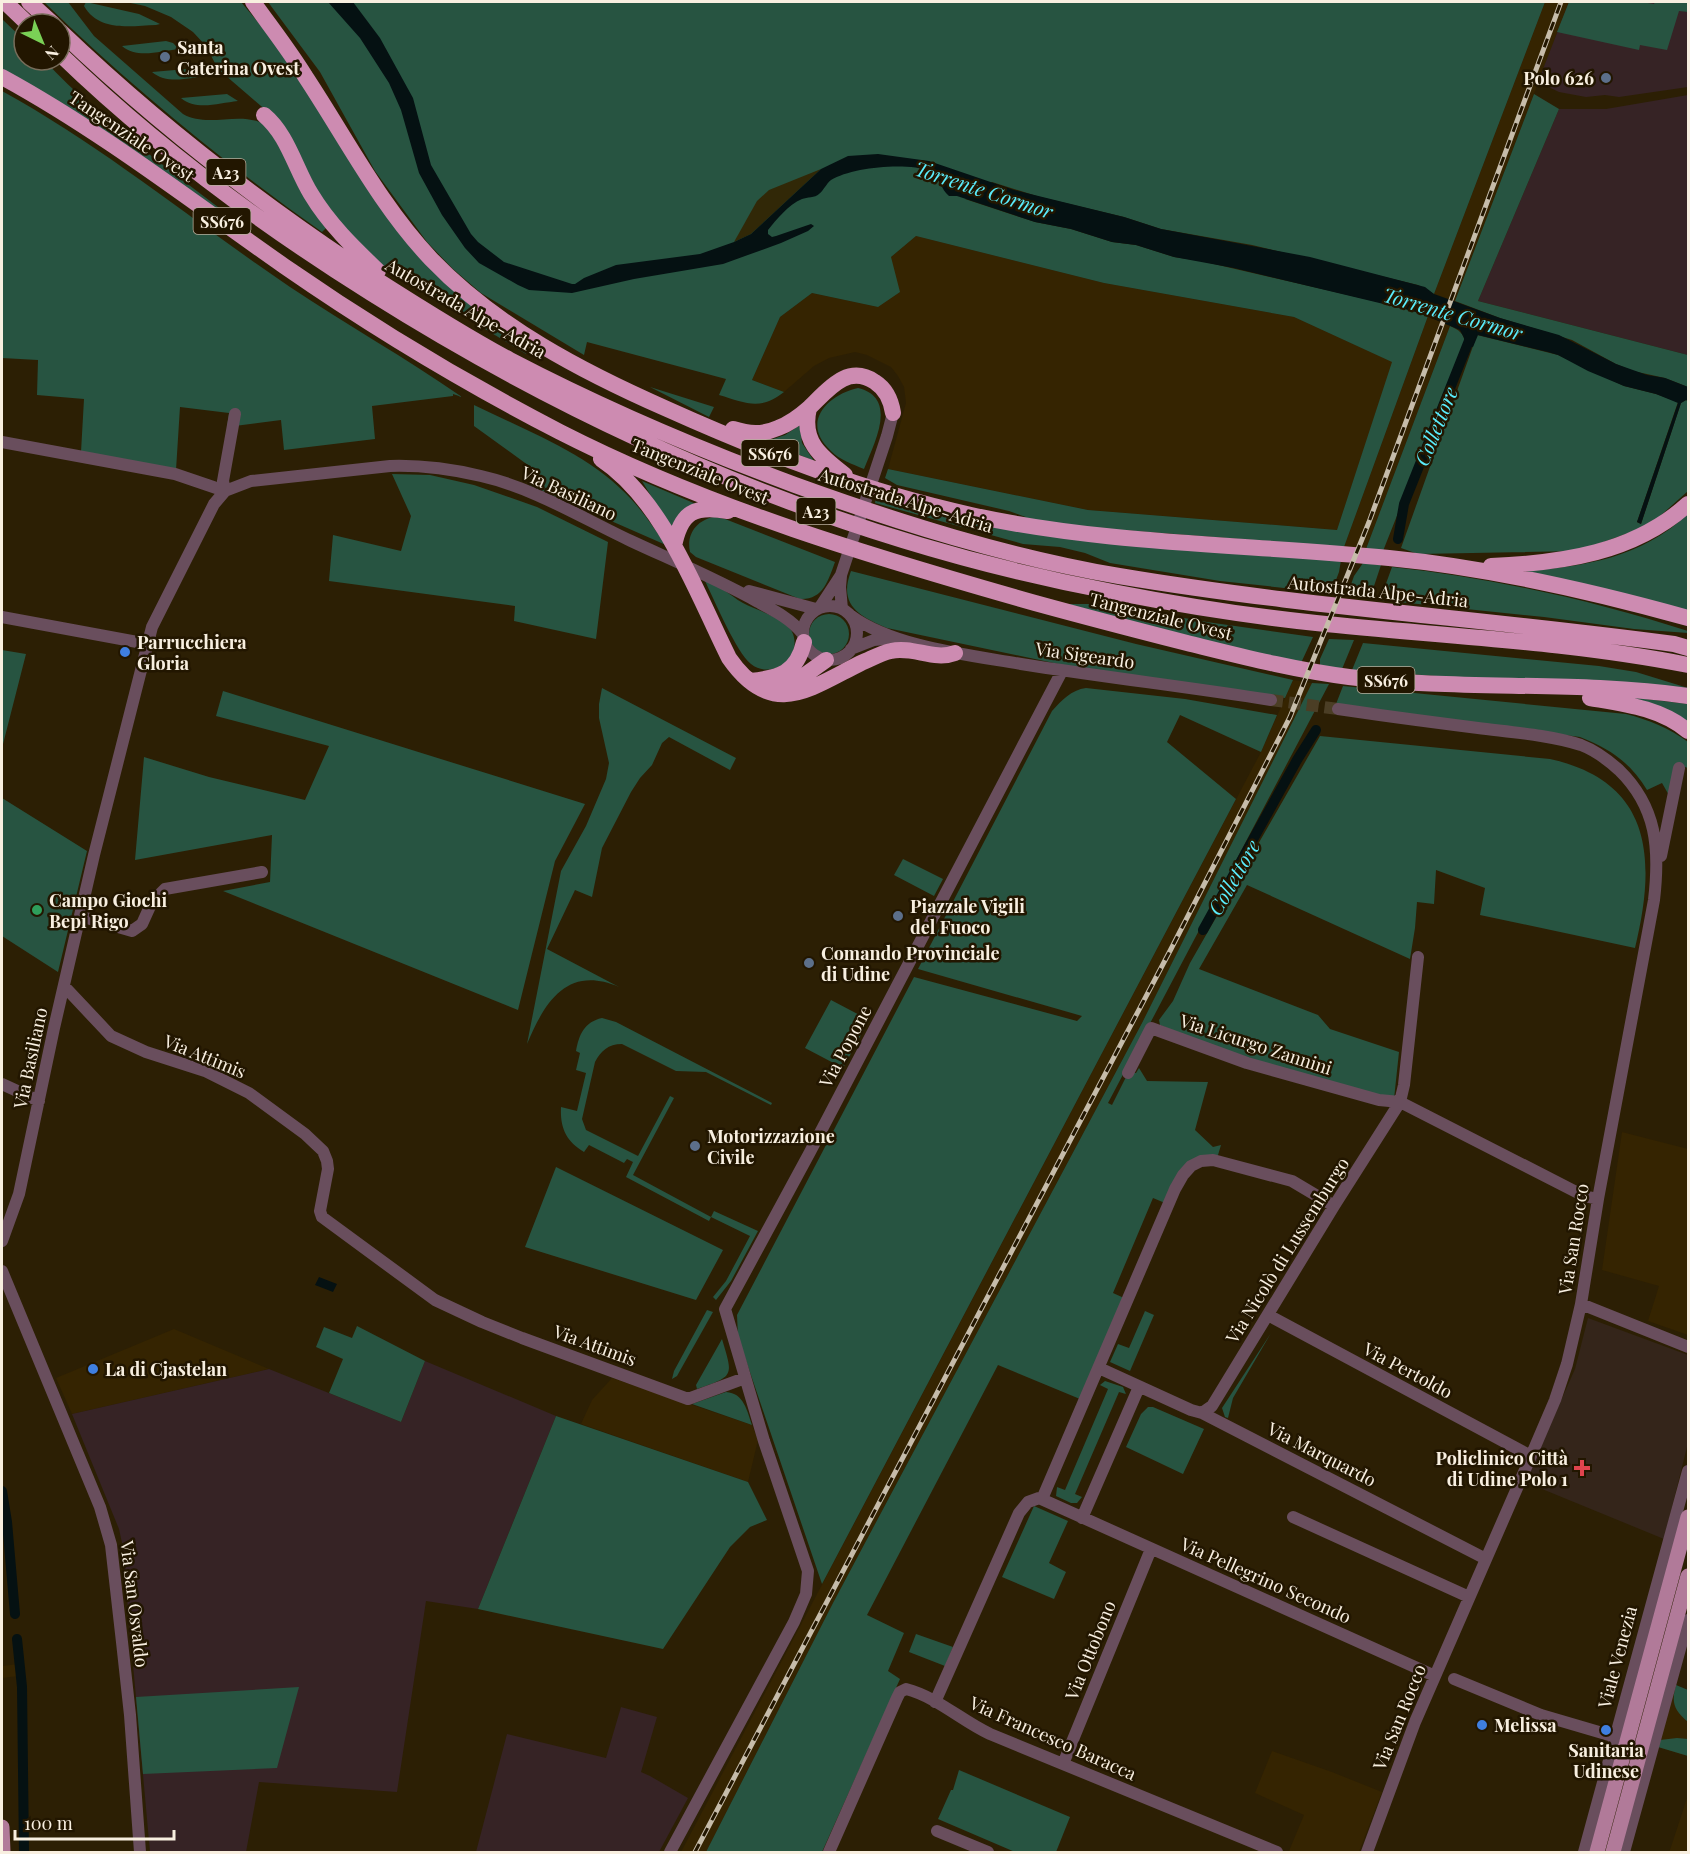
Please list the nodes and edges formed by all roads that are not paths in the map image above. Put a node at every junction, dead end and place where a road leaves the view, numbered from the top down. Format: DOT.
graph roads {
  1 [pos="253,2"];
  2 [pos="72,42"];
  3 [pos="72,64"];
  4 [pos="2,76"];
  5 [pos="264,115"];
  6 [pos="404,297"];
  7 [pos="809,408"];
  8 [pos="892,413"];
  9 [pos="235,414"];
  10 [pos="683,417"];
  11 [pos="562,433"];
  12 [pos="2,442"];
  13 [pos="854,483"];
  14 [pos="225,491"];
  15 [pos="1689,504"];
  16 [pos="774,523"];
  17 [pos="670,552"];
  18 [pos="1464,567"];
  19 [pos="842,572"];
  20 [pos="725,583"];
  21 [pos="818,608"];
  22 [pos="846,612"];
  23 [pos="2,617"];
  24 [pos="1689,618"];
  25 [pos="803,638"];
  26 [pos="895,638"];
  27 [pos="148,644"];
  28 [pos="1689,648"];
  29 [pos="851,649"];
  30 [pos="955,653"];
  31 [pos="826,660"];
  32 [pos="1689,665"];
  33 [pos="1062,670"];
  34 [pos="750,681"];
  35 [pos="1530,687"];
  36 [pos="1689,696"];
  37 [pos="1271,700"];
  38 [pos="1338,709"];
  39 [pos="1689,731"];
  40 [pos="1679,768"];
  41 [pos="262,872"];
  42 [pos="1658,872"];
  43 [pos="80,916"];
  44 [pos="1418,957"];
  45 [pos="64,986"];
  46 [pos="1128,1072"];
  47 [pos="2,1084"];
  48 [pos="39,1101"];
  49 [pos="1400,1102"];
  50 [pos="1598,1199"];
  51 [pos="1334,1206"];
  52 [pos="2,1241"];
  53 [pos="2,1272"];
  54 [pos="1581,1304"];
  55 [pos="1268,1315"];
  56 [pos="1689,1347"];
  57 [pos="1099,1368"];
  58 [pos="745,1378"];
  59 [pos="1139,1387"];
  60 [pos="1202,1413"];
  61 [pos="1531,1456"];
  62 [pos="1689,1472"];
  63 [pos="1042,1499"];
  64 [pos="1293,1517"];
  65 [pos="1689,1517"];
  66 [pos="1082,1518"];
  67 [pos="1151,1549"];
  68 [pos="1486,1559"];
  69 [pos="1689,1576"];
  70 [pos="1469,1597"];
  71 [pos="1689,1620"];
  72 [pos="1435,1676"];
  73 [pos="1454,1679"];
  74 [pos="935,1702"];
  75 [pos="1616,1737"];
  76 [pos="1063,1764"];
  77 [pos="2,1827"];
  78 [pos="937,1831"];
  79 [pos="3,1852"];
  80 [pos="140,1852"];
  81 [pos="670,1852"];
  82 [pos="829,1852"];
  83 [pos="988,1852"];
  84 [pos="1276,1852"];
  85 [pos="1367,1852"];
  86 [pos="1584,1852"];
  87 [pos="1597,1852"];
  88 [pos="1612,1852"];
  89 [pos="1624,1852"];
  1 -- 10 [label="highway, SS676"];
  2 -- 6 [label="highway, Autostrada Alpe-Adria / A23"];
  3 -- 32 [label="highway, Autostrada Alpe-Adria / A23"];
  4 -- 11 [label="highway, Tangenziale Ovest / SS676"];
  5 -- 6 [label="highway"];
  6 -- 28 [label="highway, Autostrada Alpe-Adria / A23"];
  7 -- 8 [label="highway"];
  7 -- 10 [label="highway"];
  7 -- 13 [label="highway"];
  8 -- 19 [label="street"];
  9 -- 14 [label="street"];
  10 -- 13 [label="highway, SS676"];
  11 -- 16 [label="highway, Tangenziale Ovest / SS676"];
  11 -- 17 [label="highway"];
  12 -- 14 [label="street"];
  13 -- 18 [label="highway, SS676"];
  14 -- 17 [label="street, Via Basiliano"];
  14 -- 27 [label="street, Via Basiliano"];
  15 -- 18 [label="highway"];
  16 -- 17 [label="highway"];
  16 -- 35 [label="highway, Tangenziale Ovest / SS676"];
  17 -- 20 [label="street, Via Basiliano"];
  17 -- 34 [label="highway"];
  18 -- 24 [label="highway, SS676"];
  19 -- 21 [label="street"];
  19 -- 22 [label="street"];
  20 -- 21 [label="street, Via Basiliano"];
  20 -- 25 [label="street, Via Basiliano"];
  21 -- 22 [label="street"];
  21 -- 25 [label="street"];
  22 -- 26 [label="street, Via Sigeardo"];
  22 -- 29 [label="street"];
  23 -- 27 [label="street"];
  25 -- 31 [label="street"];
  25 -- 34 [label="highway"];
  26 -- 29 [label="street, Via Sigeardo"];
  26 -- 30 [label="street, Via Sigeardo"];
  27 -- 43 [label="street, Via Basiliano"];
  29 -- 31 [label="street"];
  30 -- 33 [label="street, Via Sigeardo"];
  30 -- 34 [label="highway"];
  31 -- 34 [label="highway"];
  33 -- 37 [label="street, Via Sigeardo"];
  33 -- 58 [label="street, Via Popone"];
  35 -- 36 [label="highway, Tangenziale Ovest / SS676"];
  35 -- 39 [label="highway"];
  38 -- 42 [label="street, Via San Rocco"];
  40 -- 42 [label="street, Via San Rocco"];
  41 -- 43 [label="street"];
  42 -- 50 [label="street, Via San Rocco"];
  43 -- 45 [label="street, Via Basiliano"];
  44 -- 49 [label="street"];
  45 -- 48 [label="street, Via Basiliano"];
  45 -- 58 [label="street, Via Attimis"];
  46 -- 49 [label="street, Via Licurgo Zannini"];
  47 -- 48 [label="street"];
  48 -- 52 [label="street, Via Basiliano"];
  49 -- 50 [label="street, Via Licurgo Zannini"];
  49 -- 51 [label="street, Via Nicolò di Lussemburgo"];
  50 -- 54 [label="street, Via San Rocco"];
  51 -- 55 [label="street, Via Nicolò di Lussemburgo"];
  51 -- 57 [label="street"];
  53 -- 80 [label="street, Via San Osvaldo"];
  54 -- 56 [label="street"];
  54 -- 61 [label="street, Via San Rocco"];
  55 -- 60 [label="street, Via Nicolò di Lussemburgo"];
  55 -- 61 [label="street, Via Pertoldo"];
  57 -- 59 [label="street"];
  57 -- 63 [label="street"];
  58 -- 81 [label="street"];
  59 -- 60 [label="street, Via Marquardo"];
  59 -- 66 [label="street"];
  60 -- 68 [label="street, Via Marquardo"];
  61 -- 68 [label="street, Via San Rocco"];
  62 -- 75 [label="street, Viale Venezia"];
  63 -- 66 [label="street, Via Pellegrino Secondo"];
  63 -- 74 [label="street"];
  64 -- 70 [label="street"];
  65 -- 87 [label="main road, Viale Venezia"];
  66 -- 67 [label="street, Via Pellegrino Secondo"];
  67 -- 72 [label="street, Via Pellegrino Secondo"];
  67 -- 76 [label="street, Via Ottobono"];
  68 -- 70 [label="street, Via San Rocco"];
  69 -- 88 [label="main road"];
  70 -- 72 [label="street, Via San Rocco"];
  71 -- 89 [label="street"];
  72 -- 85 [label="street, Via San Rocco"];
  73 -- 75 [label="street"];
  74 -- 76 [label="street, Via Francesco Baracca"];
  74 -- 82 [label="street, Via Francesco Baracca"];
  75 -- 86 [label="street, Viale Venezia"];
  76 -- 84 [label="street, Via Francesco Baracca"];
  77 -- 79 [label="main road"];
  78 -- 83 [label="street"];
}
